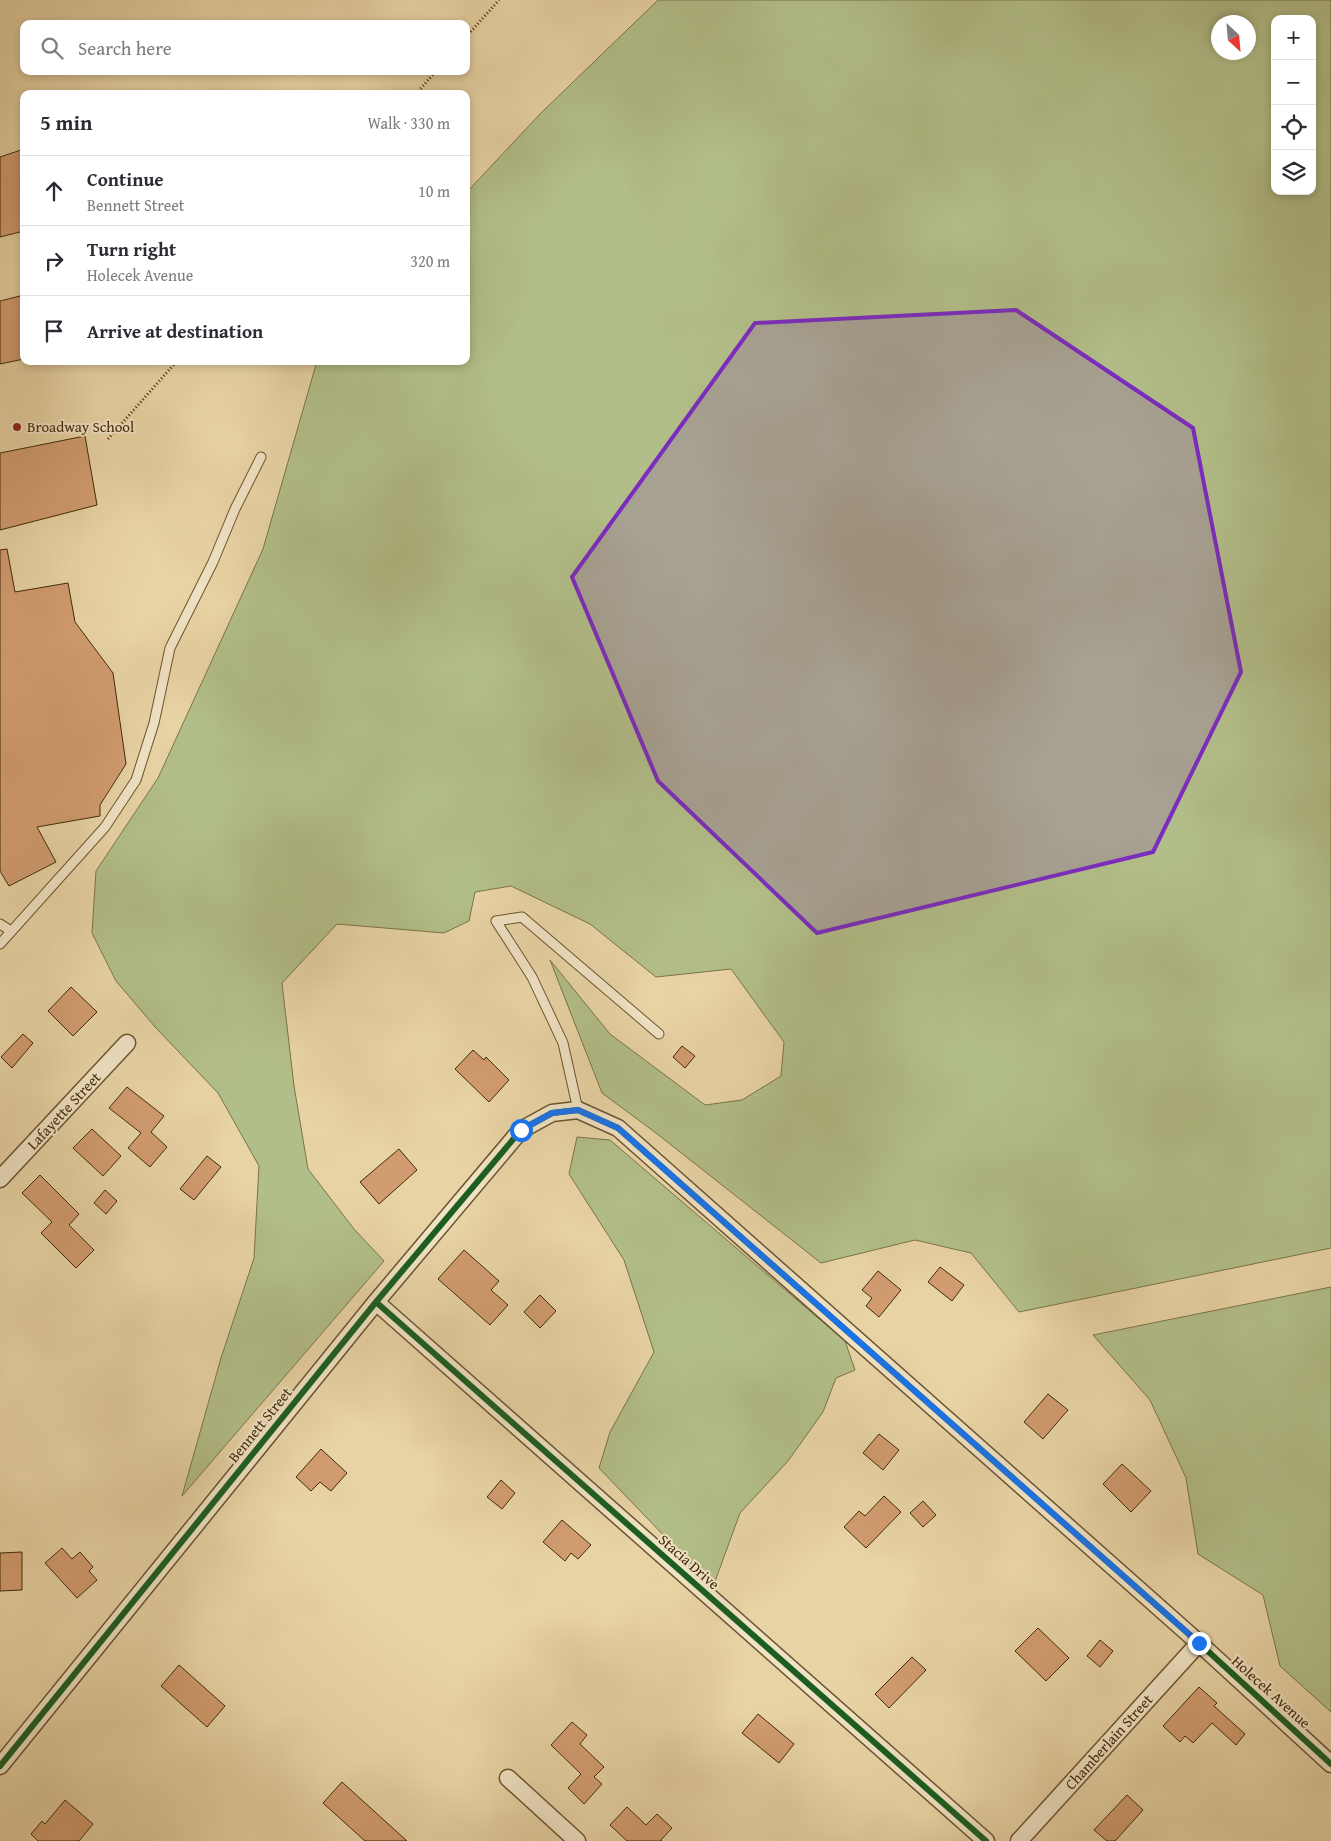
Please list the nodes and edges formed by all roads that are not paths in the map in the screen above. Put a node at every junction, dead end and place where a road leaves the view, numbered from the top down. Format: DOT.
graph roads {
  1 [pos="261,457"];
  2 [pos="0,924"];
  3 [pos="11,931"];
  4 [pos="0,944"];
  5 [pos="659,1034"];
  6 [pos="127,1043"];
  7 [pos="578,1110"];
  8 [pos="0,1178"];
  9 [pos="376,1302"];
  10 [pos="1199,1643"];
  11 [pos="1331,1764"];
  12 [pos="0,1766"];
  13 [pos="508,1778"];
  14 [pos="577,1841"];
  15 [pos="986,1841"];
  16 [pos="1019,1841"];
  1 -- 3 [label="lane"];
  2 -- 3 [label="lane"];
  3 -- 4 [label="lane"];
  5 -- 7 [label="lane"];
  6 -- 8 [label="street, Lafayette Street"];
  7 -- 9 [label="street, Bennett Street"];
  7 -- 10 [label="street, Holecek Avenue"];
  9 -- 12 [label="street, Bennett Street"];
  9 -- 15 [label="street, Stacia Drive"];
  10 -- 11 [label="street, Holecek Avenue"];
  10 -- 16 [label="street, Chamberlain Street"];
  13 -- 14 [label="street"];
}
